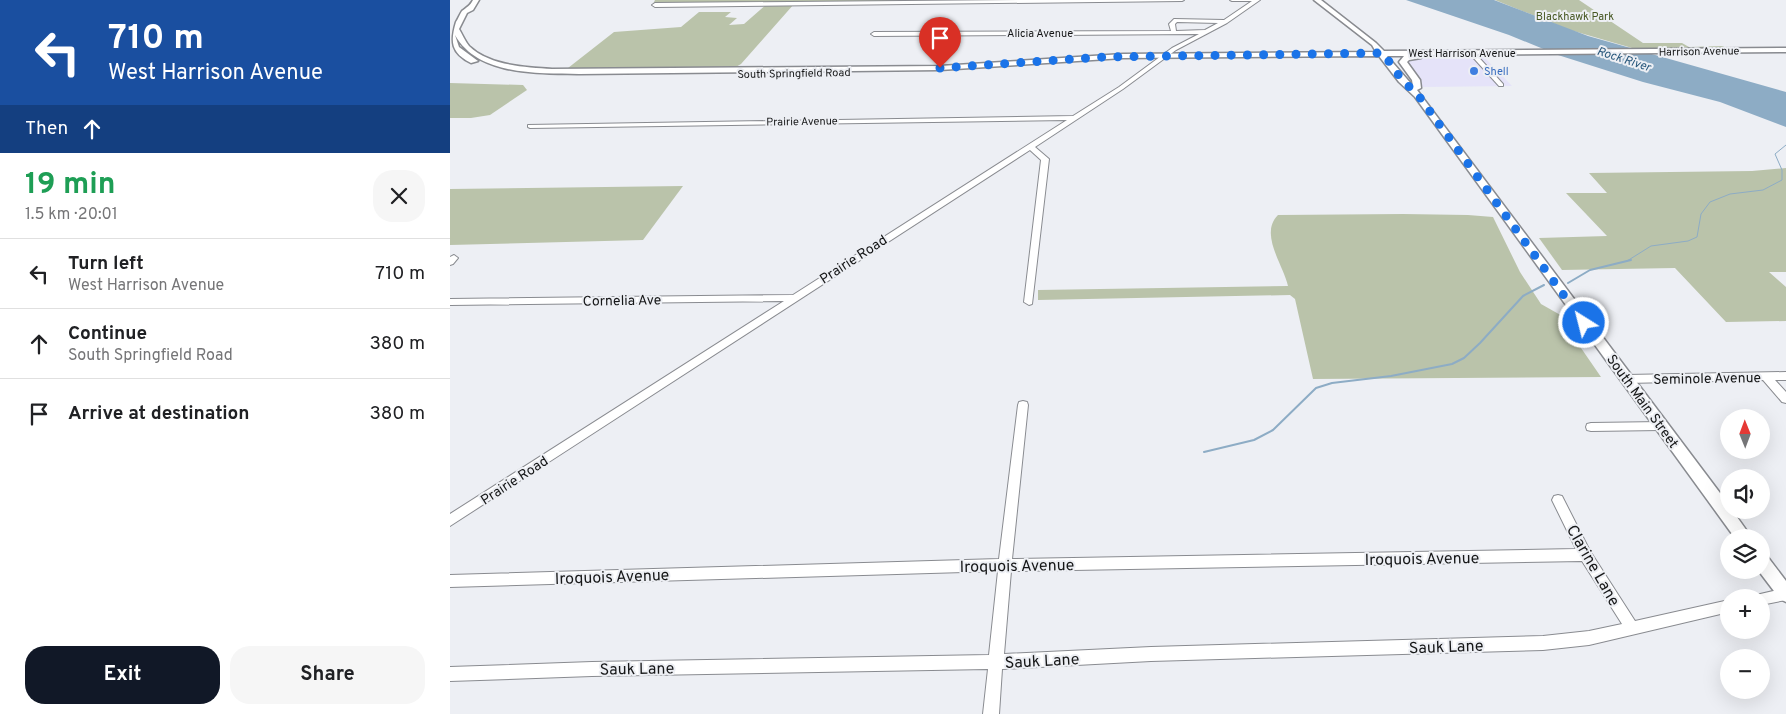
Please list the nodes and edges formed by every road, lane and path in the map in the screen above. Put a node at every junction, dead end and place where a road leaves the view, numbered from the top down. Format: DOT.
graph roads {
  1 [pos="476,0"];
  2 [pos="1000,0"];
  3 [pos="1057,0"];
  4 [pos="1182,0"];
  5 [pos="1232,0"];
  6 [pos="1258,0"];
  7 [pos="1317,0"];
  8 [pos="1325,0"];
  9 [pos="655,5"];
  10 [pos="1225,22"];
  11 [pos="1351,24"];
  12 [pos="1174,32"];
  13 [pos="1207,32"];
  14 [pos="874,34"];
  15 [pos="1382,44"];
  16 [pos="1786,50"];
  17 [pos="1341,53"];
  18 [pos="1471,53"];
  19 [pos="1522,53"];
  20 [pos="1388,54"];
  21 [pos="1428,55"];
  22 [pos="1163,57"];
  23 [pos="1294,57"];
  24 [pos="1394,68"];
  25 [pos="1501,85"];
  26 [pos="1417,91"];
  27 [pos="1074,118"];
  28 [pos="530,126"];
  29 [pos="1030,146"];
  30 [pos="794,298"];
  31 [pos="450,302"];
  32 [pos="1029,302"];
  33 [pos="1786,376"];
  34 [pos="1766,377"];
  35 [pos="1627,379"];
  36 [pos="1786,399"];
  37 [pos="1023,406"];
  38 [pos="1661,426"];
  39 [pos="1591,428"];
  40 [pos="1558,500"];
  41 [pos="450,521"];
  42 [pos="1737,529"];
  43 [pos="1585,555"];
  44 [pos="1005,565"];
  45 [pos="1770,573"];
  46 [pos="450,580"];
  47 [pos="1786,594"];
  48 [pos="1770,597"];
  49 [pos="1720,608"];
  50 [pos="1632,628"];
  51 [pos="995,662"];
  52 [pos="450,674"];
  53 [pos="991,714"];
  1 -- 22 [label="main road, South Springfield Road"];
  2 -- 3 [label="street"];
  2 -- 9 [label="street"];
  3 -- 4 [label="street"];
  5 -- 6 [label="street"];
  6 -- 10 [label="street, Prairie Road"];
  7 -- 11 [label="main road, South Main Street"];
  8 -- 15 [label="main road, South Main Street"];
  10 -- 12 [label="street"];
  10 -- 13 [label="street, Prairie Road"];
  11 -- 17 [label="main road"];
  11 -- 20 [label="main road, South Main Street"];
  12 -- 13 [label="street, Alicia Avenue"];
  12 -- 14 [label="street, Alicia Avenue"];
  13 -- 22 [label="street, Prairie Road"];
  15 -- 18 [label="main road"];
  15 -- 20 [label="main road, South Main Street"];
  16 -- 19 [label="main road, Harrison Avenue"];
  17 -- 20 [label="main road, West Harrison Avenue"];
  17 -- 22 [label="main road, West Harrison Avenue"];
  18 -- 19 [label="main road, West Harrison Avenue"];
  18 -- 20 [label="main road, West Harrison Avenue"];
  18 -- 21 [label="main road, West Harrison Avenue"];
  18 -- 25 [label="street"];
  20 -- 21 [label="main road, West Harrison Avenue"];
  20 -- 23 [label="main road, West Harrison Avenue"];
  20 -- 24 [label="main road, South Main Street"];
  20 -- 26 [label="main road, South Main Street"];
  21 -- 26 [label="main road"];
  22 -- 23 [label="main road, West Harrison Avenue"];
  22 -- 27 [label="street, Prairie Road"];
  23 -- 24 [label="main road"];
  24 -- 26 [label="main road, South Main Street"];
  26 -- 35 [label="main road, South Main Street"];
  27 -- 28 [label="street, Prairie Avenue"];
  27 -- 29 [label="street, Prairie Road"];
  29 -- 30 [label="street, Prairie Road"];
  29 -- 32 [label="street"];
  30 -- 31 [label="street, Cornelia Ave"];
  30 -- 41 [label="street, Prairie Road"];
  33 -- 34 [label="street, Seminole Avenue"];
  34 -- 35 [label="street, Seminole Avenue"];
  34 -- 36 [label="street"];
  35 -- 38 [label="main road, South Main Street"];
  37 -- 44 [label="street"];
  38 -- 39 [label="street"];
  38 -- 42 [label="main road, South Main Street"];
  40 -- 43 [label="street, Clarine Lane"];
  43 -- 44 [label="street, Iroquois Avenue"];
  43 -- 50 [label="street, Clarine Lane"];
  44 -- 46 [label="street, Iroquois Avenue"];
  44 -- 51 [label="street"];
  45 -- 47 [label="main road"];
  47 -- 48 [label="street"];
  49 -- 50 [label="street"];
  50 -- 51 [label="street, Sauk Lane"];
  51 -- 52 [label="street, Sauk Lane"];
  51 -- 53 [label="street"];
}
